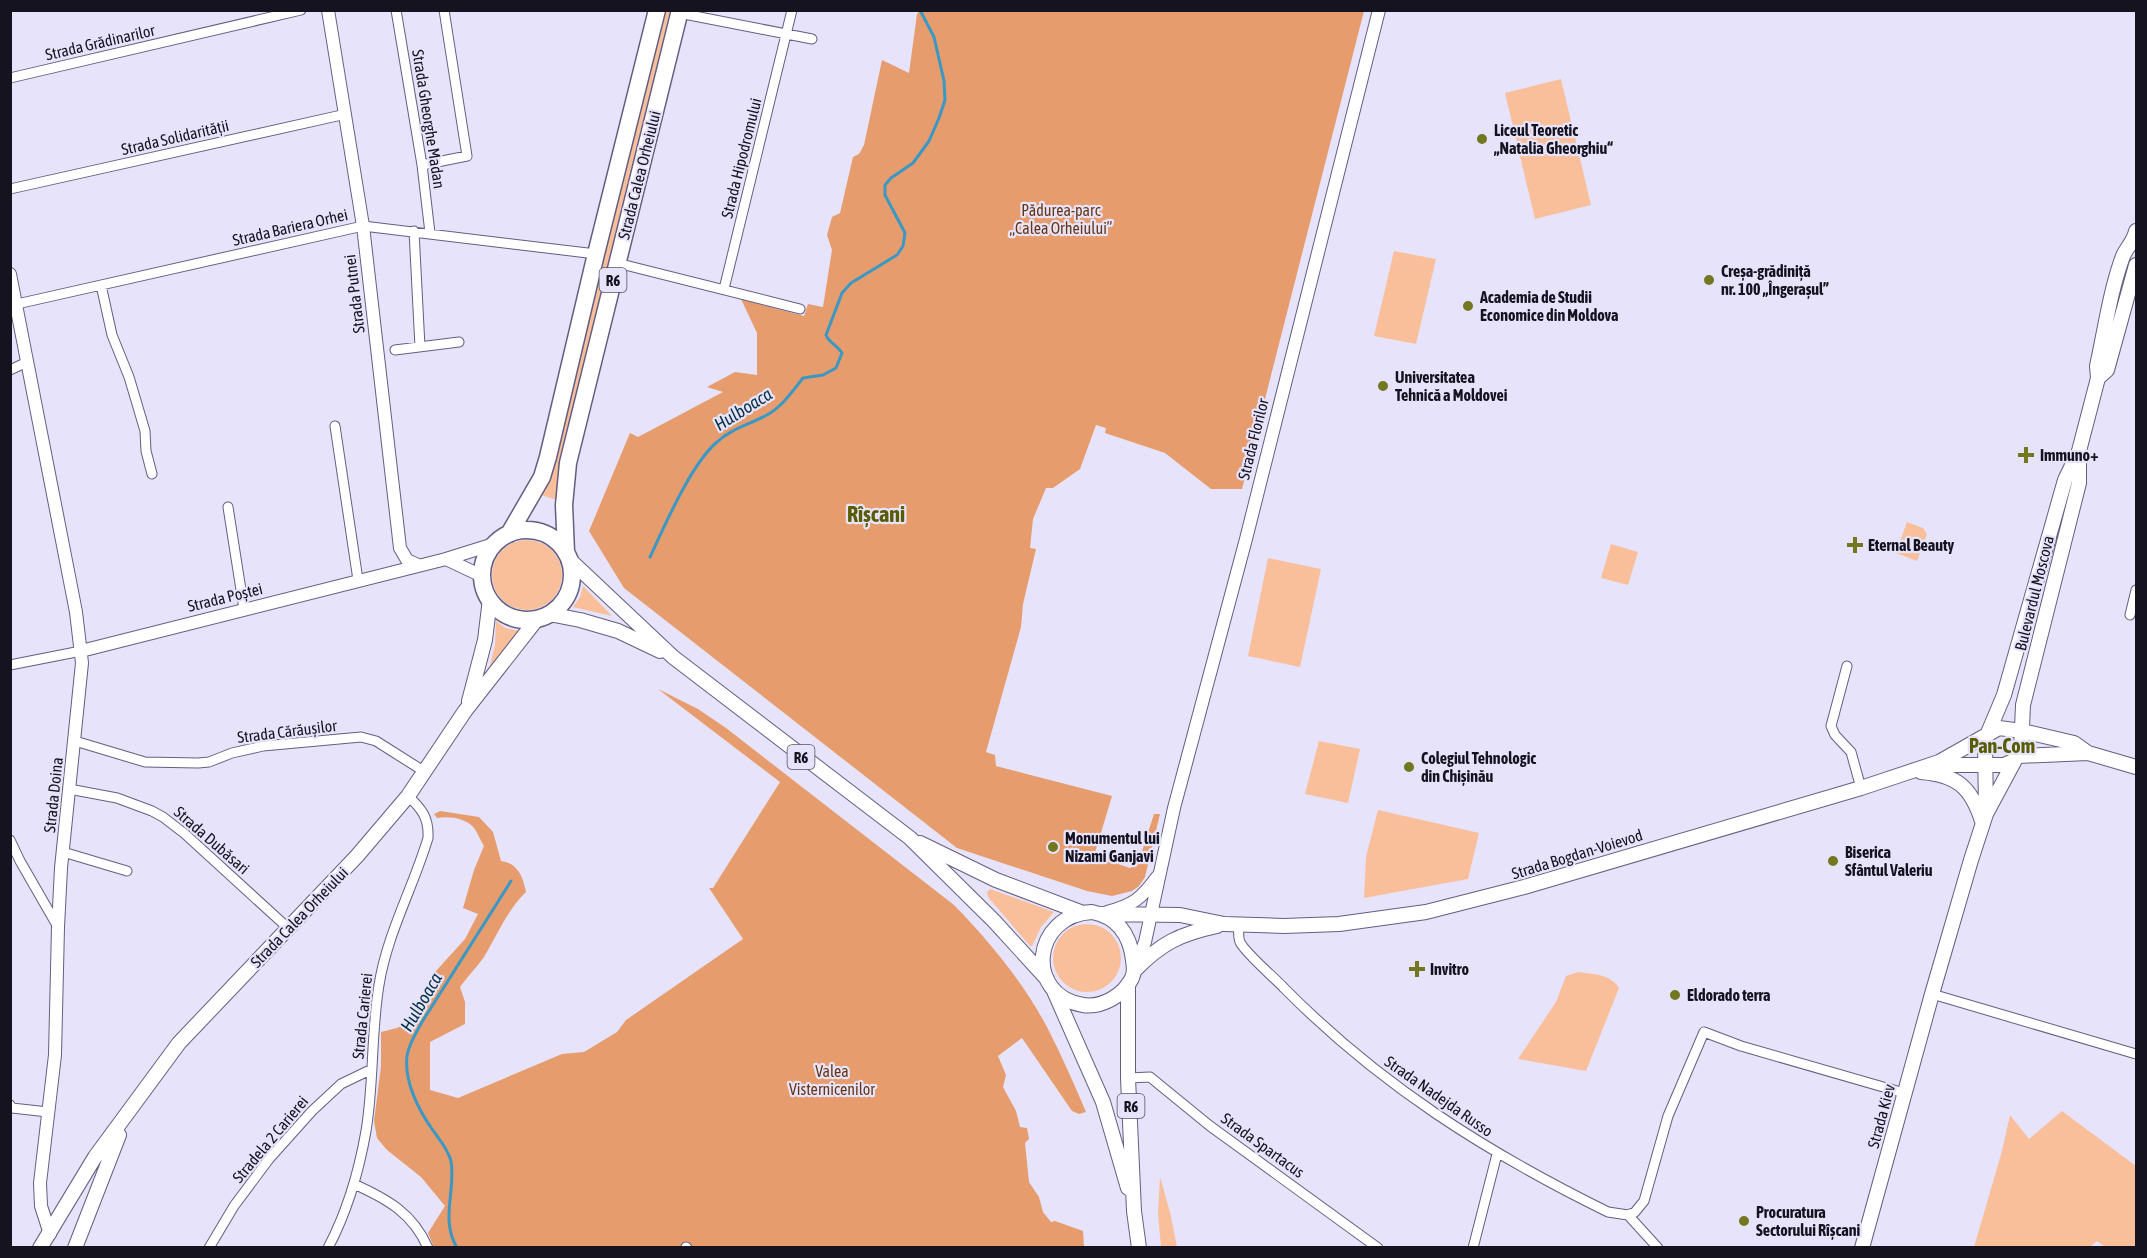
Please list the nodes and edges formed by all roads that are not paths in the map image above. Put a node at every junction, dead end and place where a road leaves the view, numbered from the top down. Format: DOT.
graph roads {
  1 [pos="301,10"];
  2 [pos="328,10"];
  3 [pos="396,10"];
  4 [pos="444,10"];
  5 [pos="657,10"];
  6 [pos="792,10"];
  7 [pos="1378,10"];
  8 [pos="680,12"];
  9 [pos="787,34"];
  10 [pos="812,39"];
  11 [pos="10,78"];
  12 [pos="346,114"];
  13 [pos="422,165"];
  14 [pos="10,189"];
  15 [pos="363,226"];
  16 [pos="414,231"];
  17 [pos="430,233"];
  18 [pos="2136,239"];
  19 [pos="596,254"];
  20 [pos="617,263"];
  21 [pos="2136,265"];
  22 [pos="10,274"];
  23 [pos="101,285"];
  24 [pos="724,289"];
  25 [pos="2132,300"];
  26 [pos="17,304"];
  27 [pos="801,309"];
  28 [pos="459,342"];
  29 [pos="420,347"];
  30 [pos="395,350"];
  31 [pos="27,362"];
  32 [pos="10,370"];
  33 [pos="2098,378"];
  34 [pos="335,426"];
  35 [pos="2079,451"];
  36 [pos="152,474"];
  37 [pos="228,507"];
  38 [pos="509,534"];
  39 [pos="495,544"];
  40 [pos="568,556"];
  41 [pos="446,559"];
  42 [pos="418,565"];
  43 [pos="482,576"];
  44 [pos="358,580"];
  45 [pos="2136,590"];
  46 [pos="489,599"];
  47 [pos="243,609"];
  48 [pos="2130,615"];
  49 [pos="543,616"];
  50 [pos="81,651"];
  51 [pos="673,657"];
  52 [pos="10,665"];
  53 [pos="1847,666"];
  54 [pos="2023,705"];
  55 [pos="465,711"];
  56 [pos="1988,734"];
  57 [pos="75,741"];
  58 [pos="2074,743"];
  59 [pos="2018,744"];
  60 [pos="2088,753"];
  61 [pos="1990,761"];
  62 [pos="1929,765"];
  63 [pos="2136,767"];
  64 [pos="1912,771"];
  65 [pos="425,772"];
  66 [pos="1861,788"];
  67 [pos="69,789"];
  68 [pos="408,796"];
  69 [pos="1984,819"];
  70 [pos="910,838"];
  71 [pos="10,840"];
  72 [pos="63,852"];
  73 [pos="15,863"];
  74 [pos="127,871"];
  75 [pos="1158,876"];
  76 [pos="1083,913"];
  77 [pos="1100,914"];
  78 [pos="1151,915"];
  79 [pos="1180,915"];
  80 [pos="1231,924"];
  81 [pos="58,927"];
  82 [pos="288,928"];
  83 [pos="1134,971"];
  84 [pos="1128,984"];
  85 [pos="1050,985"];
  86 [pos="1932,994"];
  87 [pos="2136,1054"];
  88 [pos="372,1068"];
  89 [pos="1128,1078"];
  90 [pos="1904,1093"];
  91 [pos="11,1107"];
  92 [pos="48,1112"];
  93 [pos="126,1117"];
  94 [pos="1497,1154"];
  95 [pos="354,1184"];
  96 [pos="1134,1210"];
  97 [pos="1628,1215"];
  98 [pos="50,1234"];
  99 [pos="40,1248"];
  100 [pos="75,1248"];
  101 [pos="209,1248"];
  102 [pos="328,1248"];
  103 [pos="428,1248"];
  104 [pos="1139,1248"];
  105 [pos="1378,1248"];
  106 [pos="1473,1248"];
  107 [pos="1658,1248"];
  108 [pos="1862,1248"];
  1 -- 11 [label="street, Strada Grădinarilor"];
  2 -- 12 [label="main road, Strada Putnei"];
  3 -- 13 [label="street, Strada Gheorghe Madan"];
  4 -- 13 [label="street"];
  5 -- 19 [label="highway, Strada Calea Orheiului / R6"];
  6 -- 9 [label="street, Strada Hipodromului"];
  7 -- 75 [label="main road, Strada Florilor"];
  8 -- 9 [label="street"];
  8 -- 20 [label="highway, Strada Calea Orheiului / R6"];
  9 -- 10 [label="street"];
  9 -- 24 [label="street, Strada Hipodromului"];
  12 -- 14 [label="street, Strada Solidarității"];
  12 -- 15 [label="main road, Strada Putnei"];
  13 -- 17 [label="street, Strada Gheorghe Madan"];
  15 -- 16 [label="street, Strada Bariera Orhei"];
  15 -- 23 [label="street, Strada Bariera Orhei"];
  15 -- 42 [label="main road, Strada Putnei"];
  16 -- 17 [label="street, Strada Bariera Orhei"];
  16 -- 29 [label="street"];
  17 -- 19 [label="street, Strada Bariera Orhei"];
  18 -- 33 [label="main road, Bulevardul Moscova"];
  19 -- 38 [label="highway, Strada Calea Orheiului / R6"];
  20 -- 24 [label="street"];
  20 -- 40 [label="highway, Strada Calea Orheiului / R6"];
  21 -- 25 [label="main road, Bulevardul Moscova"];
  22 -- 26 [label="main road, Strada Doina"];
  23 -- 26 [label="street, Strada Bariera Orhei"];
  23 -- 36 [label="street"];
  24 -- 27 [label="street"];
  25 -- 33 [label="main road, Bulevardul Moscova"];
  26 -- 31 [label="main road, Strada Doina"];
  28 -- 29 [label="street"];
  29 -- 30 [label="street"];
  31 -- 32 [label="street"];
  31 -- 50 [label="main road, Strada Doina"];
  33 -- 35 [label="main road, Bulevardul Moscova"];
  34 -- 44 [label="street"];
  35 -- 54 [label="main road, Bulevardul Moscova"];
  35 -- 56 [label="main road, Bulevardul Moscova"];
  37 -- 47 [label="street"];
  38 -- 39 [label="highway, R6"];
  38 -- 40 [label="highway, R6"];
  39 -- 41 [label="main road, Strada Poștei"];
  39 -- 43 [label="highway, R6"];
  40 -- 49 [label="highway, R6"];
  40 -- 51 [label="main road, R6"];
  41 -- 42 [label="main road, Strada Poștei"];
  41 -- 43 [label="main road"];
  42 -- 44 [label="main road, Strada Poștei"];
  43 -- 46 [label="highway"];
  44 -- 47 [label="main road, Strada Poștei"];
  45 -- 48 [label="street"];
  46 -- 49 [label="highway, R6"];
  46 -- 55 [label="main road, Strada Calea Orheiului"];
  47 -- 50 [label="main road, Strada Poștei"];
  49 -- 51 [label="main road, R6"];
  49 -- 55 [label="main road, Strada Calea Orheiului"];
  50 -- 52 [label="street, Strada Poștei"];
  50 -- 57 [label="main road, Strada Doina"];
  51 -- 70 [label="main road, R6"];
  53 -- 66 [label="street"];
  54 -- 58 [label="main road"];
  54 -- 59 [label="main road, Bulevardul Moscova"];
  55 -- 65 [label="main road, Strada Calea Orheiului"];
  56 -- 59 [label="main road"];
  56 -- 61 [label="main road"];
  56 -- 62 [label="main road, Strada Bogdan-Voievod"];
  57 -- 65 [label="street, Strada Cărăușilor"];
  57 -- 67 [label="main road, Strada Doina"];
  58 -- 59 [label="main road"];
  58 -- 60 [label="main road"];
  59 -- 60 [label="main road"];
  59 -- 61 [label="main road"];
  59 -- 69 [label="main road, Strada Kiev"];
  60 -- 63 [label="main road"];
  61 -- 62 [label="main road, Strada Bogdan-Voievod"];
  61 -- 69 [label="main road, Strada Kiev"];
  62 -- 64 [label="main road, Strada Bogdan-Voievod"];
  64 -- 66 [label="main road, Strada Bogdan-Voievod"];
  64 -- 69 [label="main road"];
  65 -- 68 [label="main road, Strada Calea Orheiului"];
  66 -- 80 [label="main road, Strada Bogdan-Voievod"];
  67 -- 72 [label="main road, Strada Doina"];
  67 -- 82 [label="street, Strada Dubăsari"];
  68 -- 82 [label="main road, Strada Calea Orheiului"];
  68 -- 88 [label="street, Strada Carierei"];
  69 -- 86 [label="main road, Strada Kiev"];
  70 -- 76 [label="main road, R6"];
  70 -- 85 [label="main road, R6"];
  71 -- 73 [label="street"];
  72 -- 74 [label="street"];
  72 -- 81 [label="main road, Strada Doina"];
  73 -- 81 [label="street"];
  75 -- 77 [label="main road, Strada Florilor"];
  75 -- 78 [label="main road, Strada Florilor"];
  75 -- 79 [label="main road, Strada Florilor"];
  76 -- 77 [label="main road, R6"];
  76 -- 85 [label="main road, R6"];
  77 -- 78 [label="main road, Strada Bogdan-Voievod"];
  77 -- 83 [label="main road"];
  78 -- 79 [label="main road, Strada Bogdan-Voievod"];
  78 -- 83 [label="main road, Strada Florilor"];
  79 -- 80 [label="main road, Strada Bogdan-Voievod"];
  80 -- 83 [label="main road, Strada Bogdan-Voievod"];
  80 -- 94 [label="street, Strada Nadejda Russo"];
  81 -- 92 [label="main road, Strada Doina"];
  82 -- 93 [label="main road, Strada Calea Orheiului"];
  83 -- 84 [label="main road, R6"];
  84 -- 85 [label="main road, R6"];
  84 -- 89 [label="main road, R6"];
  85 -- 96 [label="main road"];
  86 -- 87 [label="street"];
  86 -- 90 [label="main road, Strada Kiev"];
  88 -- 95 [label="street, Strada Carierei"];
  88 -- 101 [label="street, Stradela 2 Carierei"];
  89 -- 96 [label="main road, R6"];
  89 -- 105 [label="street, Strada Spartacus"];
  90 -- 97 [label="street"];
  90 -- 108 [label="main road, Strada Kiev"];
  91 -- 92 [label="street"];
  92 -- 98 [label="main road, Strada Doina"];
  93 -- 98 [label="main road, Strada Calea Orheiului"];
  93 -- 100 [label="main road, Strada Calea Orheiului"];
  94 -- 97 [label="street, Strada Nadejda Russo"];
  94 -- 106 [label="street"];
  95 -- 102 [label="street, Strada Carierei"];
  95 -- 103 [label="street"];
  96 -- 104 [label="main road, R6"];
  97 -- 107 [label="street"];
  98 -- 99 [label="main road, Strada Calea Orheiului"];
}
